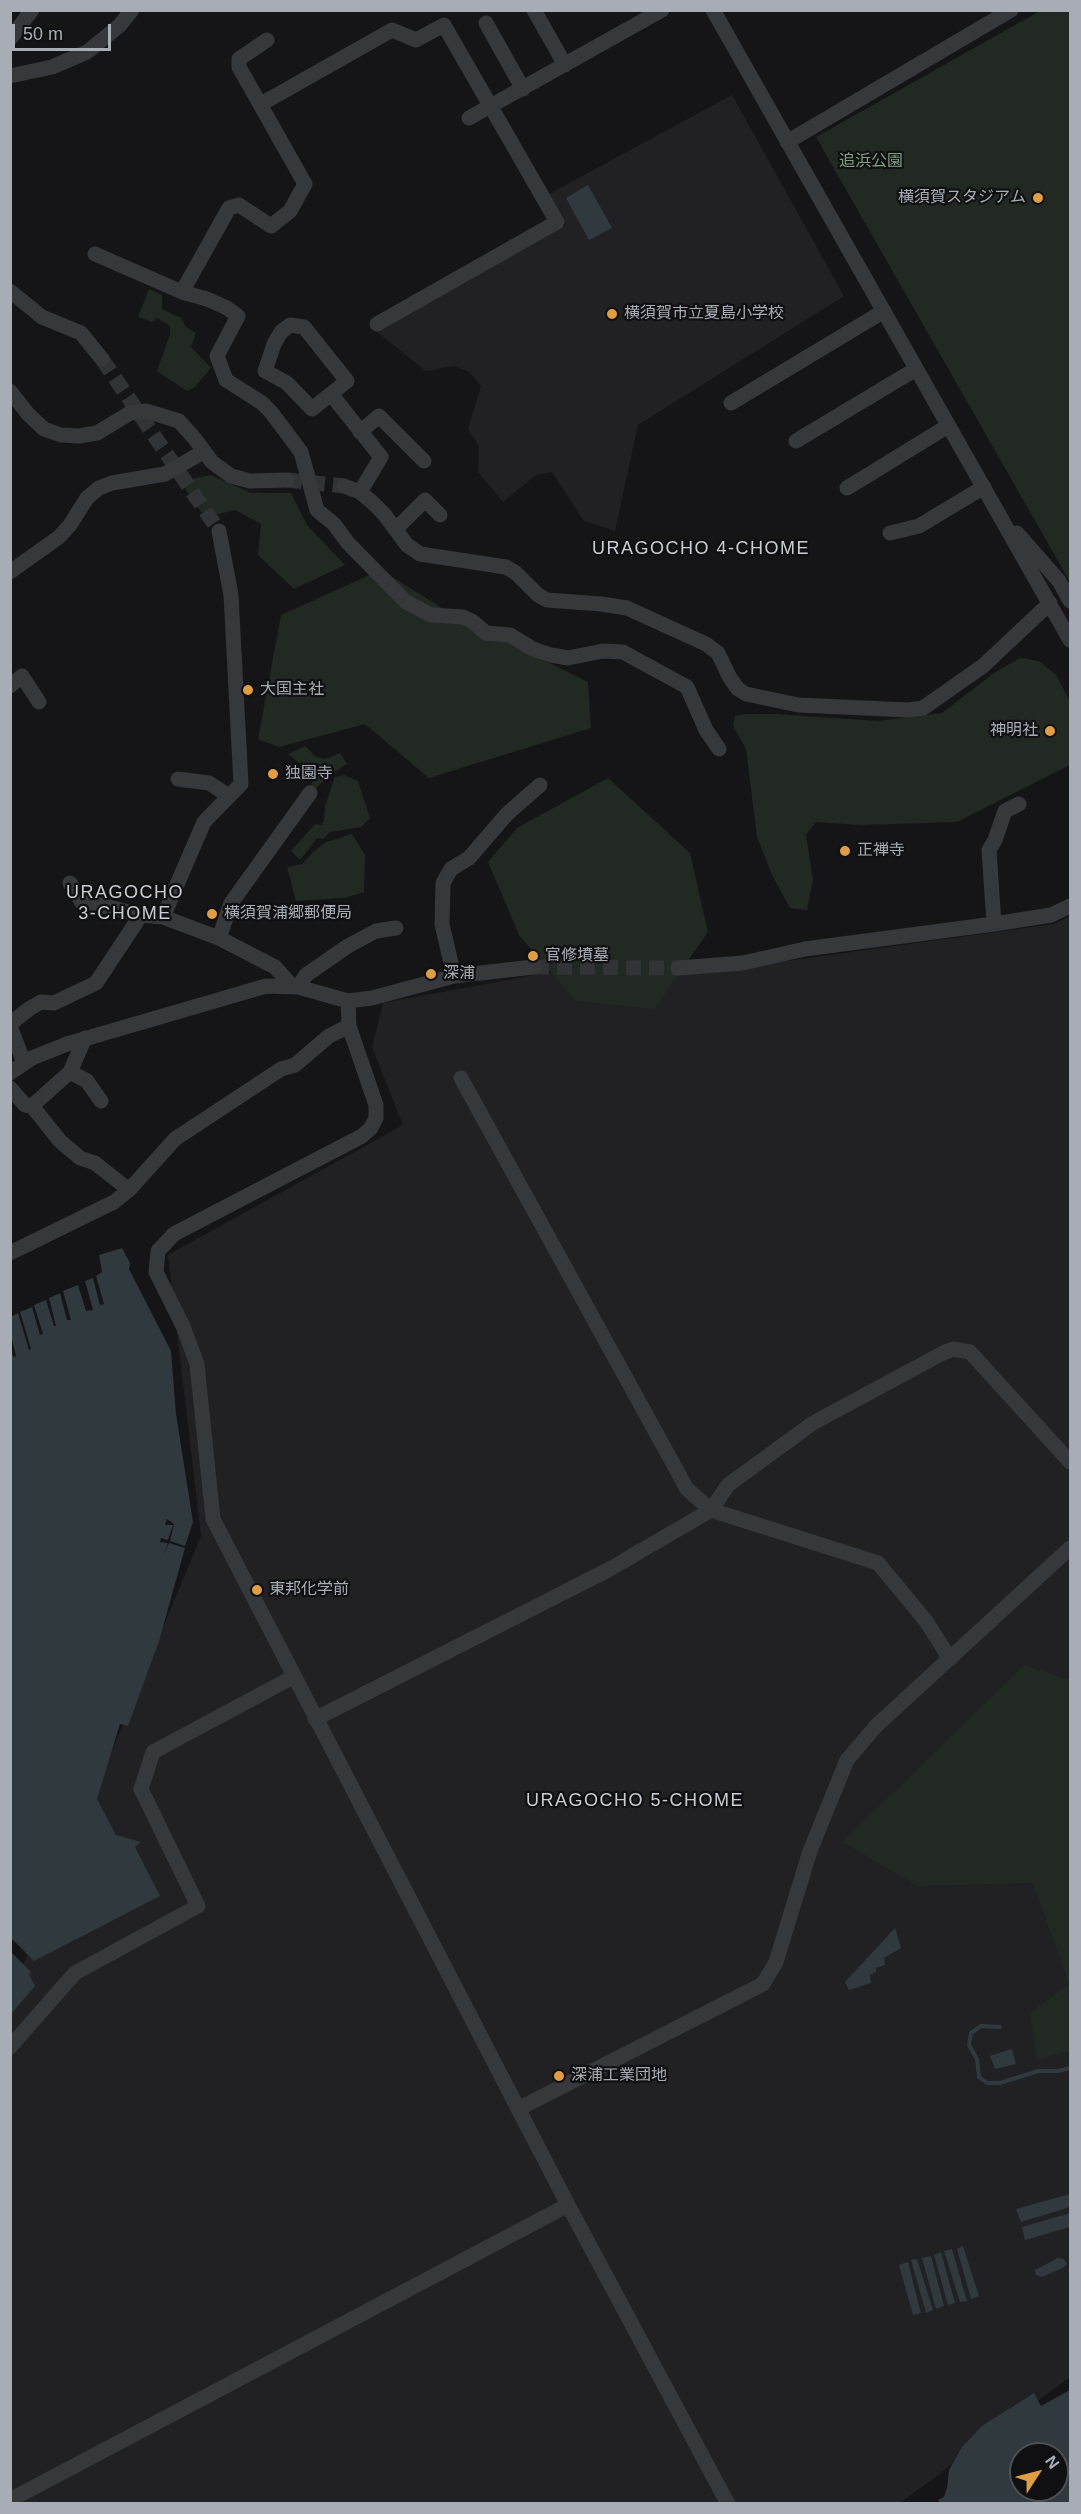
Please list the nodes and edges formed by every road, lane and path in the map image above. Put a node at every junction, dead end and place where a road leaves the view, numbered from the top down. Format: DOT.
graph roads {
  1 [pos="32,10"];
  2 [pos="132,10"];
  3 [pos="534,10"];
  4 [pos="662,10"];
  5 [pos="712,10"];
  6 [pos="1011,10"];
  7 [pos="486,23"];
  8 [pos="10,39"];
  9 [pos="267,40"];
  10 [pos="565,65"];
  11 [pos="10,76"];
  12 [pos="523,89"];
  13 [pos="261,104"];
  14 [pos="490,107"];
  15 [pos="470,118"];
  16 [pos="788,142"];
  17 [pos="95,254"];
  18 [pos="10,291"];
  19 [pos="182,292"];
  20 [pos="884,311"];
  21 [pos="377,324"];
  22 [pos="102,359"];
  23 [pos="916,369"];
  24 [pos="10,391"];
  25 [pos="331,394"];
  26 [pos="731,403"];
  27 [pos="948,426"];
  28 [pos="360,432"];
  29 [pos="796,441"];
  30 [pos="203,452"];
  31 [pos="424,461"];
  32 [pos="287,480"];
  33 [pos="344,486"];
  34 [pos="984,487"];
  35 [pos="847,488"];
  36 [pos="360,492"];
  37 [pos="996,508"];
  38 [pos="440,515"];
  39 [pos="396,529"];
  40 [pos="219,531"];
  41 [pos="890,533"];
  42 [pos="10,572"];
  43 [pos="1071,601"];
  44 [pos="1050,603"];
  45 [pos="1071,640"];
  46 [pos="10,686"];
  47 [pos="39,702"];
  48 [pos="719,749"];
  49 [pos="178,779"];
  50 [pos="540,785"];
  51 [pos="310,794"];
  52 [pos="229,796"];
  53 [pos="1018,804"];
  54 [pos="70,883"];
  55 [pos="1071,906"];
  56 [pos="141,915"];
  57 [pos="163,917"];
  58 [pos="994,924"];
  59 [pos="396,928"];
  60 [pos="219,938"];
  61 [pos="534,967"];
  62 [pos="678,968"];
  63 [pos="454,976"];
  64 [pos="295,986"];
  65 [pos="348,1001"];
  66 [pos="10,1025"];
  67 [pos="349,1026"];
  68 [pos="85,1038"];
  69 [pos="24,1063"];
  70 [pos="70,1072"];
  71 [pos="10,1073"];
  72 [pos="461,1078"];
  73 [pos="10,1089"];
  74 [pos="100,1101"];
  75 [pos="32,1106"];
  76 [pos="129,1190"];
  77 [pos="10,1253"];
  78 [pos="1071,1462"];
  79 [pos="711,1510"];
  80 [pos="1071,1548"];
  81 [pos="950,1659"];
  82 [pos="293,1677"];
  83 [pos="315,1719"];
  84 [pos="10,2047"];
  85 [pos="518,2109"];
  86 [pos="568,2205"];
  87 [pos="10,2500"];
  88 [pos="728,2504"];
  1 -- 8 [label="street"];
  2 -- 11 [label="street"];
  3 -- 10 [label="street"];
  4 -- 10 [label="street"];
  5 -- 16 [label="street"];
  6 -- 16 [label="street"];
  7 -- 12 [label="street"];
  9 -- 13 [label="street"];
  10 -- 12 [label="street"];
  12 -- 14 [label="street"];
  13 -- 14 [label="street"];
  13 -- 19 [label="street"];
  14 -- 15 [label="street"];
  14 -- 21 [label="street"];
  16 -- 20 [label="street"];
  17 -- 19 [label="street"];
  18 -- 22 [label="street"];
  19 -- 48 [label="street"];
  20 -- 23 [label="street"];
  20 -- 26 [label="street"];
  23 -- 27 [label="street"];
  23 -- 29 [label="street"];
  24 -- 30 [label="street"];
  25 -- 25 [label="street"];
  25 -- 28 [label="street"];
  27 -- 34 [label="street"];
  27 -- 35 [label="street"];
  28 -- 31 [label="street"];
  28 -- 36 [label="street"];
  30 -- 32 [label="street"];
  30 -- 42 [label="street"];
  33 -- 36 [label="street"];
  34 -- 37 [label="street"];
  34 -- 41 [label="street"];
  36 -- 39 [label="street"];
  37 -- 43 [label="street"];
  37 -- 44 [label="street"];
  38 -- 39 [label="street"];
  39 -- 44 [label="street"];
  40 -- 52 [label="street"];
  44 -- 45 [label="street"];
  46 -- 47 [label="street"];
  49 -- 52 [label="street"];
  50 -- 63 [label="street"];
  51 -- 60 [label="street"];
  52 -- 57 [label="street"];
  53 -- 58 [label="street"];
  54 -- 56 [label="street"];
  55 -- 58 [label="street"];
  56 -- 57 [label="street"];
  56 -- 66 [label="street"];
  57 -- 60 [label="street"];
  58 -- 62 [label="street"];
  59 -- 64 [label="street"];
  60 -- 64 [label="street"];
  61 -- 63 [label="street"];
  63 -- 65 [label="street"];
  64 -- 65 [label="street"];
  64 -- 68 [label="street"];
  65 -- 67 [label="street"];
  66 -- 69 [label="street"];
  67 -- 76 [label="street"];
  67 -- 82 [label="street"];
  68 -- 69 [label="street"];
  68 -- 70 [label="street"];
  69 -- 71 [label="street"];
  70 -- 74 [label="street"];
  70 -- 75 [label="street"];
  72 -- 79 [label="street"];
  73 -- 75 [label="street"];
  75 -- 76 [label="street"];
  76 -- 77 [label="street"];
  78 -- 79 [label="street"];
  79 -- 81 [label="street"];
  79 -- 83 [label="street"];
  80 -- 81 [label="street"];
  81 -- 85 [label="street"];
  82 -- 83 [label="street"];
  82 -- 84 [label="street"];
  83 -- 85 [label="street"];
  85 -- 86 [label="street"];
  86 -- 87 [label="street"];
  86 -- 88 [label="street"];
}
